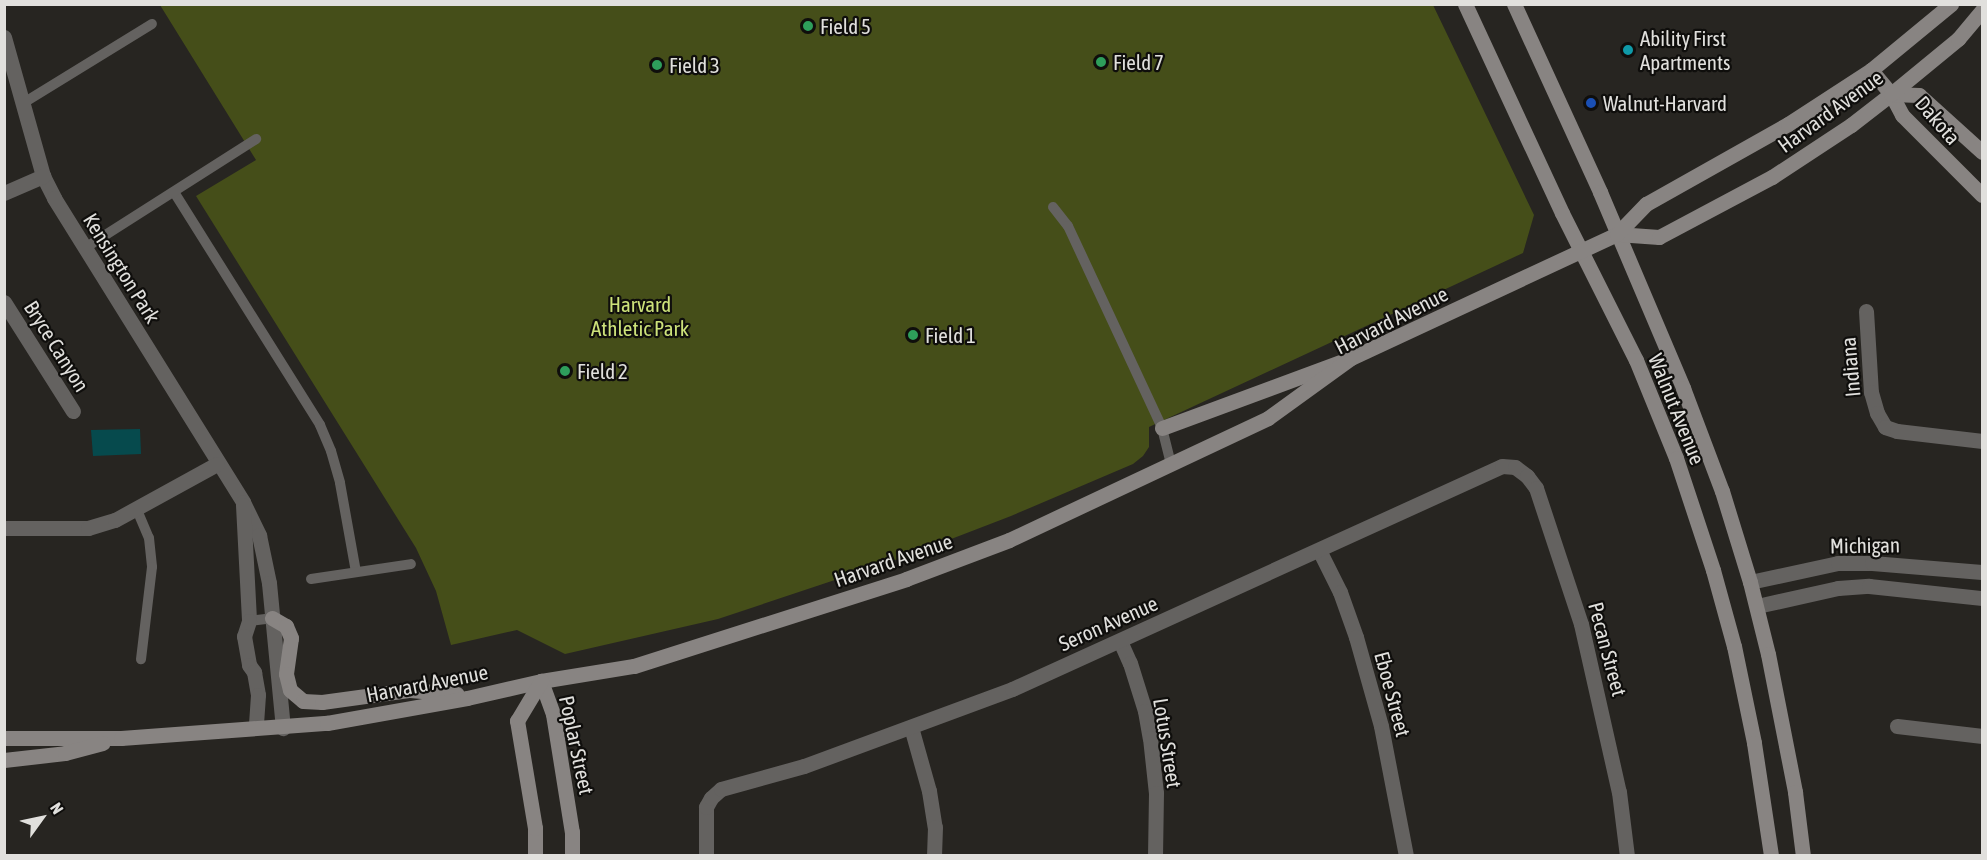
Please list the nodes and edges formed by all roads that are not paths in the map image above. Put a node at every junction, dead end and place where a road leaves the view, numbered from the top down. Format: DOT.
graph roads {
  1 [pos="1465,4"];
  2 [pos="1514,4"];
  3 [pos="1951,4"];
  4 [pos="1983,10"];
  5 [pos="152,24"];
  6 [pos="4,38"];
  7 [pos="1871,70"];
  8 [pos="1891,94"];
  9 [pos="25,102"];
  10 [pos="256,139"];
  11 [pos="1983,152"];
  12 [pos="44,176"];
  13 [pos="174,192"];
  14 [pos="4,193"];
  15 [pos="1983,195"];
  16 [pos="1053,207"];
  17 [pos="1617,234"];
  18 [pos="85,248"];
  19 [pos="1582,252"];
  20 [pos="5,304"];
  21 [pos="1866,311"];
  22 [pos="1351,358"];
  23 [pos="73,411"];
  24 [pos="1162,428"];
  25 [pos="1983,441"];
  26 [pos="217,464"];
  27 [pos="1171,464"];
  28 [pos="1515,467"];
  29 [pos="243,502"];
  30 [pos="137,510"];
  31 [pos="4,528"];
  32 [pos="1319,550"];
  33 [pos="411,564"];
  34 [pos="356,572"];
  35 [pos="1983,572"];
  36 [pos="311,579"];
  37 [pos="1750,582"];
  38 [pos="1983,598"];
  39 [pos="1757,606"];
  40 [pos="272,618"];
  41 [pos="249,621"];
  42 [pos="1120,641"];
  43 [pos="141,659"];
  44 [pos="541,681"];
  45 [pos="478,695"];
  46 [pos="1897,726"];
  47 [pos="256,727"];
  48 [pos="911,727"];
  49 [pos="283,728"];
  50 [pos="1983,735"];
  51 [pos="4,738"];
  52 [pos="121,738"];
  53 [pos="4,760"];
  54 [pos="536,855"];
  55 [pos="572,855"];
  56 [pos="706,855"];
  57 [pos="934,855"];
  58 [pos="1155,855"];
  59 [pos="1406,855"];
  60 [pos="1627,855"];
  61 [pos="1771,855"];
  62 [pos="1803,855"];
  1 -- 19 [label="main road, Walnut Avenue"];
  2 -- 17 [label="main road, Walnut Avenue"];
  3 -- 7 [label="main road, Harvard Avenue"];
  4 -- 8 [label="main road, Harvard Avenue"];
  5 -- 9 [label="lane"];
  6 -- 9 [label="street, Kensington Park"];
  7 -- 8 [label="main road, Dakota"];
  7 -- 17 [label="main road, Harvard Avenue"];
  8 -- 11 [label="main road, Dakota"];
  8 -- 15 [label="main road, Dakota"];
  8 -- 17 [label="main road, Harvard Avenue"];
  9 -- 12 [label="street, Kensington Park"];
  10 -- 13 [label="lane"];
  12 -- 14 [label="street"];
  12 -- 18 [label="street, Kensington Park"];
  13 -- 18 [label="lane"];
  13 -- 34 [label="lane"];
  16 -- 24 [label="lane"];
  17 -- 19 [label="main road, Harvard Avenue"];
  17 -- 37 [label="main road, Walnut Avenue"];
  18 -- 26 [label="street, Kensington Park"];
  19 -- 22 [label="main road, Harvard Avenue"];
  19 -- 61 [label="main road, Walnut Avenue"];
  20 -- 23 [label="street, Bryce Canyon"];
  21 -- 25 [label="street, Indiana"];
  22 -- 24 [label="main road"];
  22 -- 27 [label="main road, Harvard Avenue"];
  24 -- 27 [label="lane"];
  26 -- 29 [label="street, Kensington Park"];
  26 -- 30 [label="street"];
  27 -- 44 [label="main road, Harvard Avenue"];
  28 -- 32 [label="street, Seron Avenue"];
  28 -- 60 [label="street, Pecan Street"];
  29 -- 40 [label="street, Kensington Park"];
  29 -- 41 [label="street"];
  30 -- 31 [label="street"];
  30 -- 43 [label="lane"];
  32 -- 42 [label="street, Seron Avenue"];
  32 -- 59 [label="street, Eboe Street"];
  33 -- 34 [label="lane"];
  34 -- 36 [label="lane"];
  35 -- 37 [label="street, Michigan"];
  37 -- 39 [label="main road, Walnut Avenue"];
  38 -- 39 [label="street, Michigan"];
  39 -- 62 [label="main road, Walnut Avenue"];
  40 -- 41 [label="lane"];
  40 -- 45 [label="main road"];
  40 -- 49 [label="street, Kensington Park"];
  41 -- 47 [label="street"];
  42 -- 48 [label="street, Seron Avenue"];
  42 -- 58 [label="street, Lotus Street"];
  44 -- 45 [label="main road, Harvard Avenue"];
  44 -- 54 [label="main road, Poplar Street"];
  44 -- 55 [label="main road, Poplar Street"];
  45 -- 49 [label="main road, Harvard Avenue"];
  46 -- 50 [label="street"];
  47 -- 49 [label="main road, Harvard Avenue"];
  47 -- 52 [label="main road, Harvard Avenue"];
  48 -- 56 [label="street, Seron Avenue"];
  48 -- 57 [label="street"];
  51 -- 52 [label="main road, Harvard Avenue"];
  52 -- 53 [label="main road, Harvard Avenue"];
}
